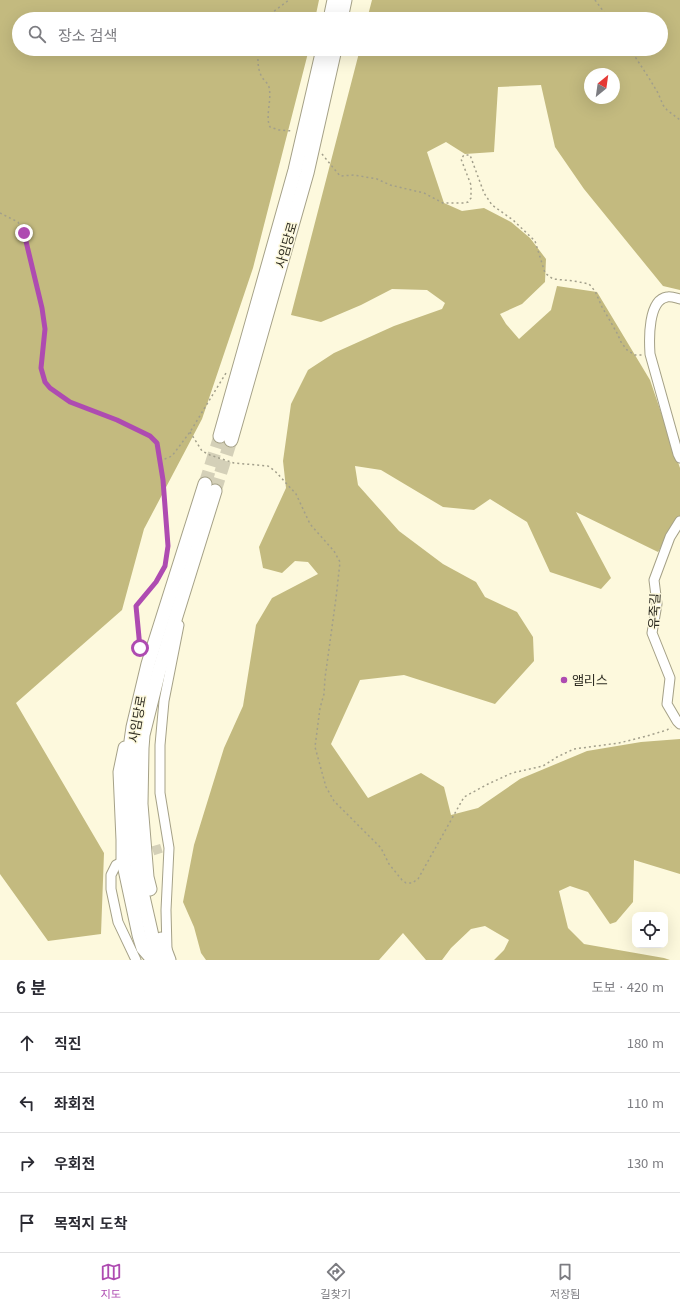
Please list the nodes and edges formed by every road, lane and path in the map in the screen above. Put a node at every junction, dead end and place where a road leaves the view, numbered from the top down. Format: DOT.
graph roads {
  1 [pos="289,0"];
  2 [pos="334,0"];
  3 [pos="345,0"];
  4 [pos="595,0"];
  5 [pos="273,12"];
  6 [pos="331,12"];
  7 [pos="342,12"];
  8 [pos="604,12"];
  9 [pos="258,56"];
  10 [pos="321,56"];
  11 [pos="333,56"];
  12 [pos="635,56"];
  13 [pos="680,120"];
  14 [pos="294,132"];
  15 [pos="318,149"];
  16 [pos="0,213"];
  17 [pos="680,299"];
  18 [pos="650,354"];
  19 [pos="226,373"];
  20 [pos="190,432"];
  21 [pos="680,458"];
  22 [pos="160,461"];
  23 [pos="680,521"];
  24 [pos="188,579"];
  25 [pos="138,662"];
  26 [pos="679,723"];
  27 [pos="133,727"];
  28 [pos="126,859"];
  29 [pos="164,958"];
  30 [pos="136,960"];
  1 -- 5 [label="path"];
  2 -- 6 [label="highway"];
  3 -- 7 [label="highway"];
  4 -- 8 [label="path"];
  9 -- 14 [label="path"];
  10 -- 11 [label="highway, 사임당로"];
  12 -- 13 [label="path"];
  15 -- 18 [label="path"];
  16 -- 22 [label="path"];
  17 -- 18 [label="street"];
  18 -- 21 [label="street"];
  19 -- 20 [label="path"];
  20 -- 22 [label="path"];
  20 -- 26 [label="path"];
  22 -- 25 [label="path"];
  23 -- 26 [label="street, 유죽길"];
  24 -- 27 [label="highway, 사임당로"];
  24 -- 29 [label="highway, 사임당로"];
  24 -- 29 [label="street"];
  27 -- 28 [label="highway"];
  27 -- 29 [label="highway, 사임당로"];
  28 -- 29 [label="highway"];
  28 -- 30 [label="street"];
}
